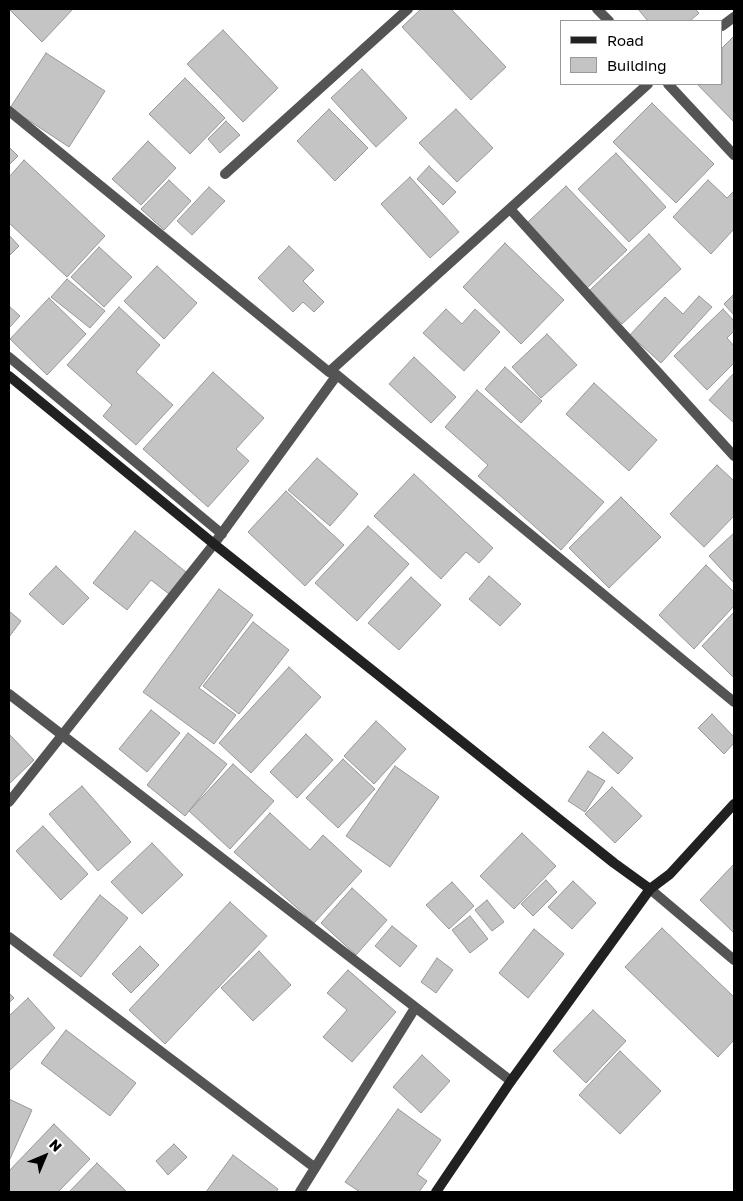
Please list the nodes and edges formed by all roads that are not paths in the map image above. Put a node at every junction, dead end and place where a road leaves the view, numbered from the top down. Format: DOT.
graph roads {
  1 [pos="408,9"];
  2 [pos="597,9"];
  3 [pos="734,16"];
  4 [pos="607,20"];
  5 [pos="723,25"];
  6 [pos="647,85"];
  7 [pos="669,85"];
  8 [pos="9,112"];
  9 [pos="734,155"];
  10 [pos="225,174"];
  11 [pos="510,209"];
  12 [pos="9,357"];
  13 [pos="333,373"];
  14 [pos="9,376"];
  15 [pos="734,456"];
  16 [pos="222,534"];
  17 [pos="214,544"];
  18 [pos="9,694"];
  19 [pos="734,702"];
  20 [pos="62,736"];
  21 [pos="9,802"];
  22 [pos="734,804"];
  23 [pos="650,889"];
  24 [pos="9,937"];
  25 [pos="734,960"];
  26 [pos="416,1008"];
  27 [pos="511,1081"];
  28 [pos="314,1167"];
  29 [pos="300,1192"];
  30 [pos="436,1192"];
  1 -- 10 [label="street"];
  2 -- 4 [label="street"];
  3 -- 5 [label="street"];
  6 -- 11 [label="street"];
  7 -- 9 [label="street"];
  8 -- 13 [label="street"];
  11 -- 13 [label="street"];
  11 -- 15 [label="street"];
  12 -- 16 [label="street"];
  13 -- 16 [label="street"];
  13 -- 19 [label="street"];
  14 -- 17 [label="street"];
  16 -- 17 [label="street"];
  17 -- 20 [label="street"];
  17 -- 23 [label="street"];
  18 -- 20 [label="street"];
  20 -- 21 [label="street"];
  20 -- 26 [label="street"];
  22 -- 23 [label="street"];
  23 -- 25 [label="street"];
  23 -- 27 [label="street"];
  24 -- 28 [label="street"];
  26 -- 27 [label="street"];
  26 -- 28 [label="street"];
  27 -- 30 [label="street"];
  28 -- 29 [label="street"];
}
